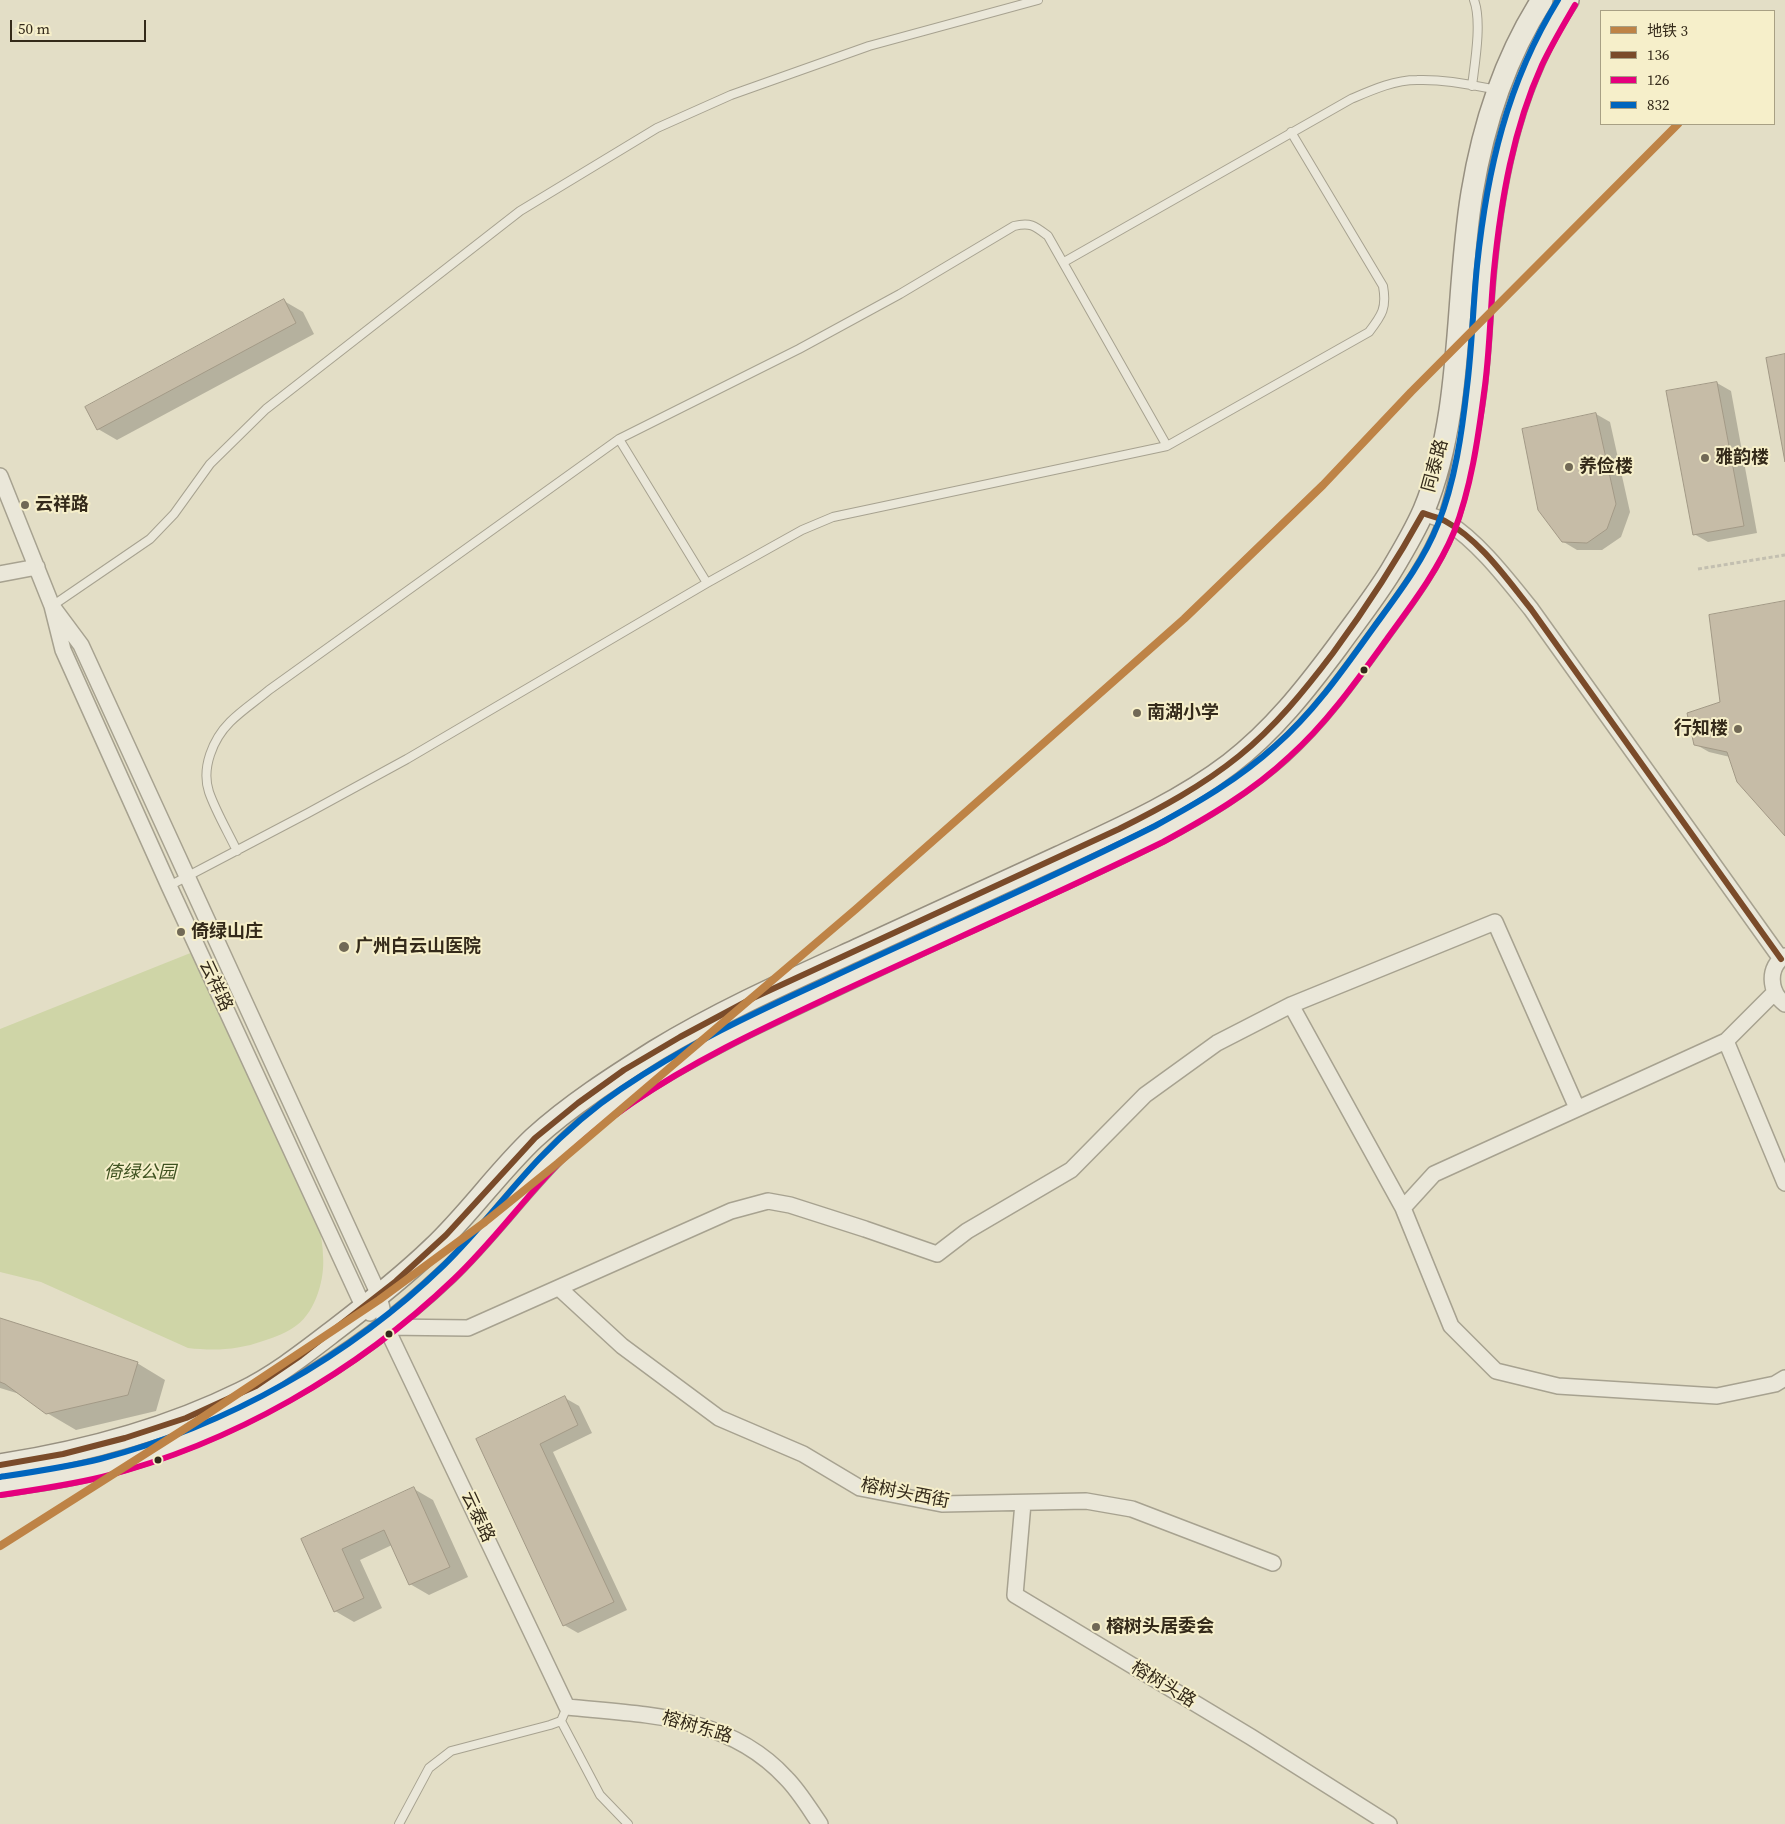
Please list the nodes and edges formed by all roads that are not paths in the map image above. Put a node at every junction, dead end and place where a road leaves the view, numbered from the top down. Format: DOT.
graph roads {
  1 [pos="1038,0"];
  2 [pos="1474,0"];
  3 [pos="1542,0"];
  4 [pos="1568,0"];
  5 [pos="1472,86"];
  6 [pos="1499,90"];
  7 [pos="1291,132"];
  8 [pos="1064,262"];
  9 [pos="619,439"];
  10 [pos="1167,446"];
  11 [pos="0,476"];
  12 [pos="1423,513"];
  13 [pos="1448,522"];
  14 [pos="37,567"];
  15 [pos="0,574"];
  16 [pos="707,583"];
  17 [pos="52,606"];
  18 [pos="236,851"];
  19 [pos="187,876"];
  20 [pos="169,886"];
  21 [pos="1783,958"];
  22 [pos="1774,992"];
  23 [pos="1785,1004"];
  24 [pos="1291,1006"];
  25 [pos="1726,1040"];
  26 [pos="1578,1108"];
  27 [pos="1785,1183"];
  28 [pos="1402,1208"];
  29 [pos="560,1288"];
  30 [pos="371,1301"];
  31 [pos="386,1327"];
  32 [pos="1785,1378"];
  33 [pos="0,1465"];
  34 [pos="0,1486"];
  35 [pos="1023,1503"];
  36 [pos="1273,1562"];
  37 [pos="564,1714"];
  38 [pos="399,1824"];
  39 [pos="628,1824"];
  40 [pos="820,1824"];
  41 [pos="1389,1824"];
  1 -- 17 [label="lane"];
  2 -- 5 [label="lane"];
  3 -- 6 [label="main road, 同泰路"];
  4 -- 13 [label="main road, 同泰路"];
  5 -- 6 [label="lane"];
  5 -- 7 [label="lane"];
  6 -- 12 [label="main road, 同泰路"];
  7 -- 8 [label="lane"];
  7 -- 10 [label="lane"];
  8 -- 9 [label="lane"];
  8 -- 10 [label="lane"];
  9 -- 16 [label="lane"];
  9 -- 18 [label="lane"];
  10 -- 16 [label="lane"];
  11 -- 14 [label="street, 云祥路"];
  12 -- 13 [label="street"];
  12 -- 30 [label="main road, 同泰路"];
  13 -- 21 [label="street"];
  13 -- 31 [label="main road, 同泰路"];
  14 -- 15 [label="street"];
  14 -- 17 [label="street, 云祥路"];
  16 -- 18 [label="lane"];
  17 -- 19 [label="street, 云祥路"];
  17 -- 20 [label="street, 云祥路"];
  18 -- 19 [label="lane"];
  19 -- 20 [label="lane"];
  19 -- 30 [label="street, 云祥路"];
  20 -- 30 [label="street, 云祥路"];
  21 -- 22 [label="street"];
  22 -- 23 [label="street"];
  22 -- 25 [label="street"];
  24 -- 26 [label="street"];
  24 -- 28 [label="street"];
  24 -- 29 [label="street"];
  25 -- 26 [label="street"];
  25 -- 27 [label="street"];
  26 -- 28 [label="street"];
  28 -- 32 [label="street"];
  29 -- 31 [label="street"];
  29 -- 35 [label="street, 榕树头西街"];
  30 -- 31 [label="street, 云泰路"];
  30 -- 33 [label="main road, 同泰路"];
  31 -- 34 [label="main road, 同泰路"];
  31 -- 37 [label="street, 云泰路"];
  35 -- 36 [label="street, 榕树头西街"];
  35 -- 41 [label="street, 榕树头路"];
  37 -- 38 [label="lane"];
  37 -- 39 [label="lane"];
  37 -- 40 [label="street, 榕树东路"];
}
